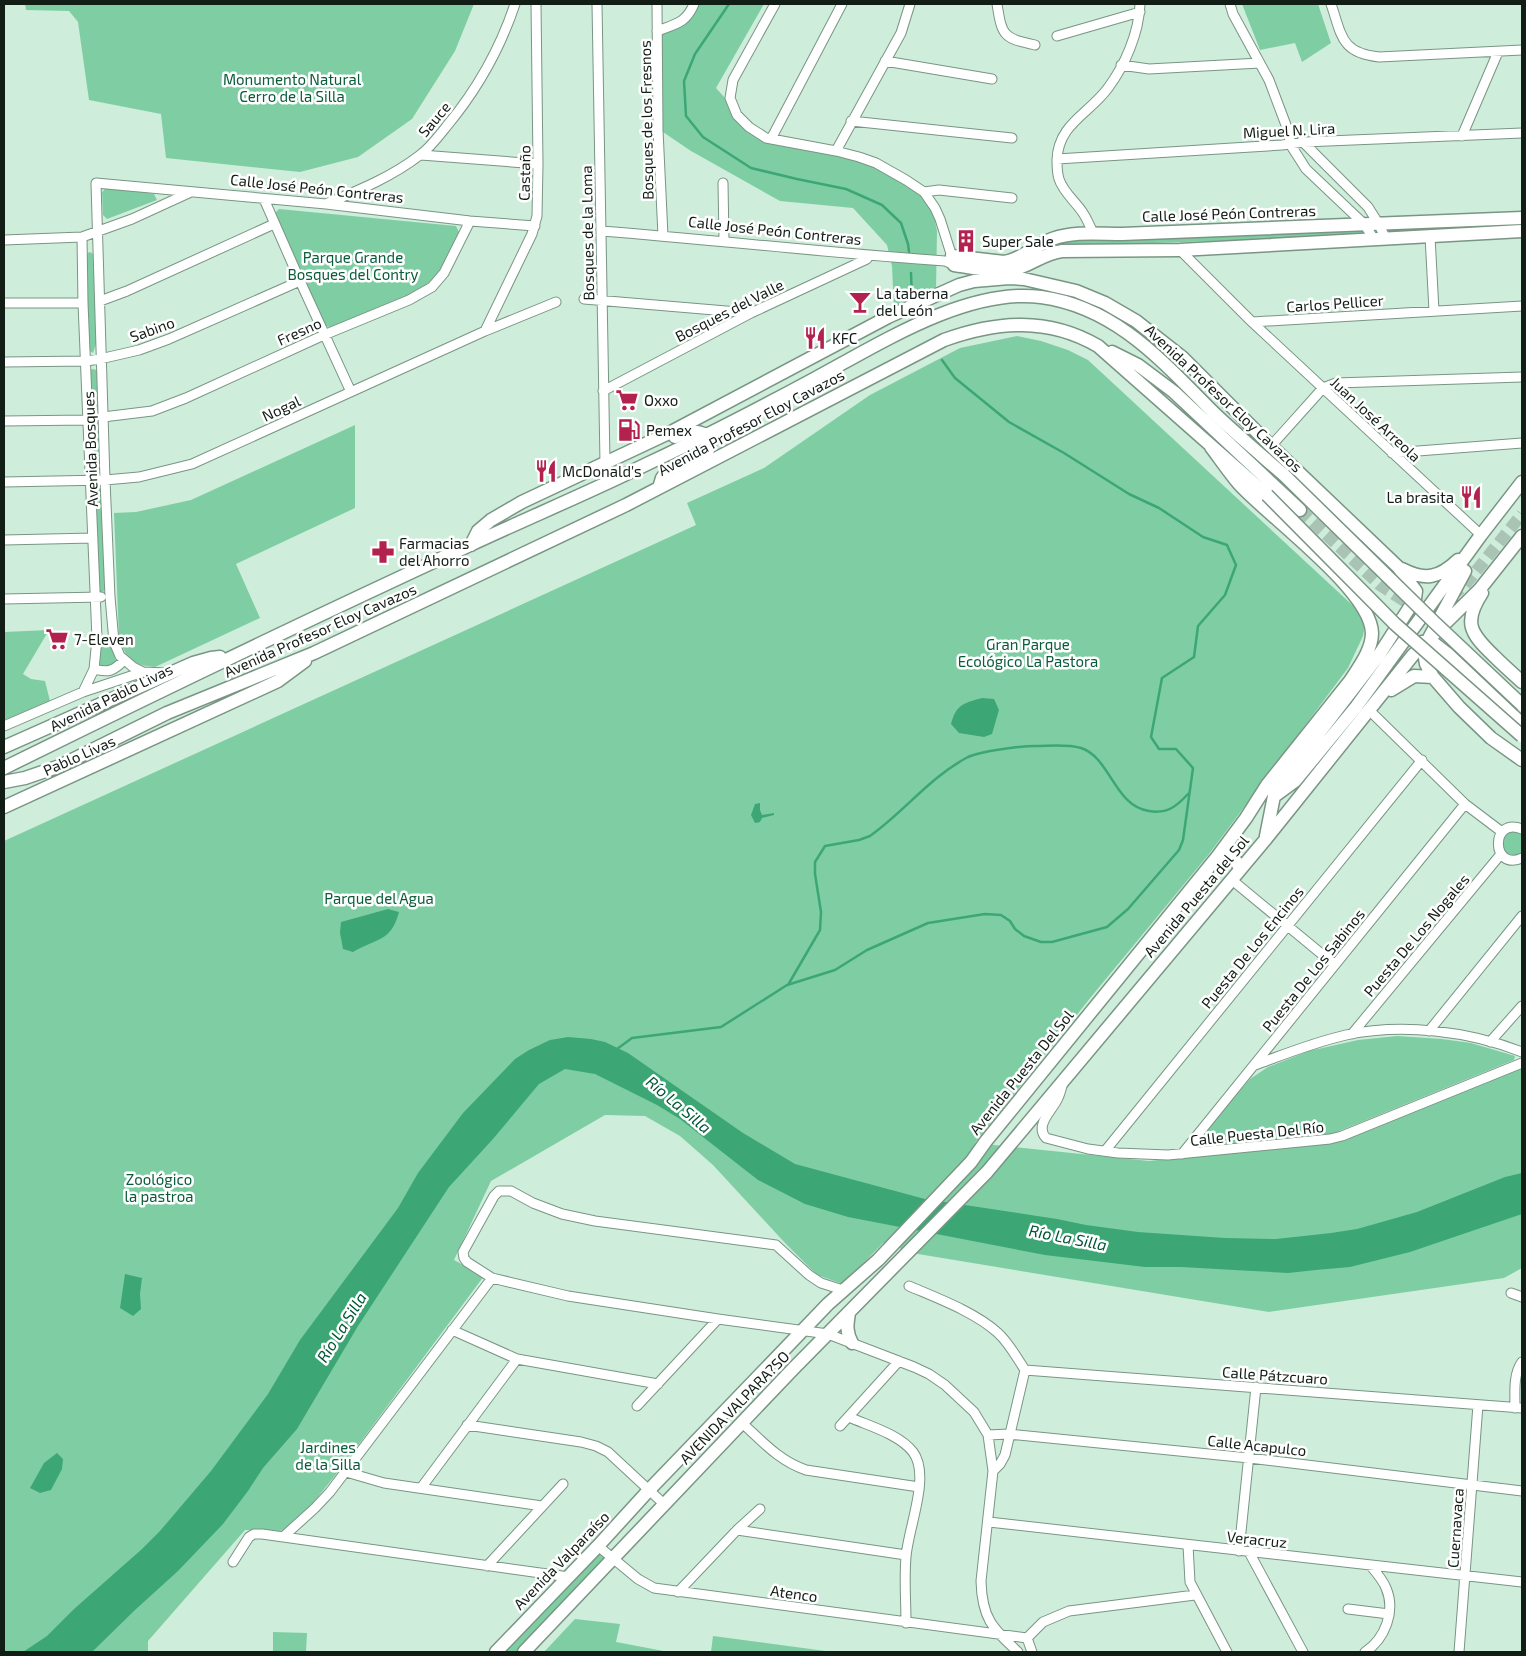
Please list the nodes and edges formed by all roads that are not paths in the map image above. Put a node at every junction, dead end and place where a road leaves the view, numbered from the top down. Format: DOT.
graph roads {
  1 [pos="515,4"];
  2 [pos="536,4"];
  3 [pos="597,4"];
  4 [pos="658,4"];
  5 [pos="694,4"];
  6 [pos="775,4"];
  7 [pos="842,4"];
  8 [pos="910,4"];
  9 [pos="997,4"];
  10 [pos="1230,4"];
  11 [pos="1331,4"];
  12 [pos="1140,8"];
  13 [pos="658,31"];
  14 [pos="1057,36"];
  15 [pos="1035,45"];
  16 [pos="1521,48"];
  17 [pos="1498,52"];
  18 [pos="885,61"];
  19 [pos="1260,63"];
  20 [pos="1121,65"];
  21 [pos="992,79"];
  22 [pos="852,121"];
  23 [pos="1290,133"];
  24 [pos="1522,133"];
  25 [pos="1462,136"];
  26 [pos="1012,138"];
  27 [pos="770,139"];
  28 [pos="1304,142"];
  29 [pos="1290,144"];
  30 [pos="836,151"];
  31 [pos="421,155"];
  32 [pos="1057,159"];
  33 [pos="538,164"];
  34 [pos="96,183"];
  35 [pos="724,183"];
  36 [pos="191,192"];
  37 [pos="924,192"];
  38 [pos="1012,198"];
  39 [pos="264,199"];
  40 [pos="326,204"];
  41 [pos="1522,218"];
  42 [pos="470,221"];
  43 [pos="1378,223"];
  44 [pos="274,224"];
  45 [pos="1364,224"];
  46 [pos="535,226"];
  47 [pos="601,231"];
  48 [pos="1522,231"];
  49 [pos="98,232"];
  50 [pos="1093,233"];
  51 [pos="663,236"];
  52 [pos="1059,236"];
  53 [pos="1430,236"];
  54 [pos="82,237"];
  55 [pos="1380,239"];
  56 [pos="4,240"];
  57 [pos="724,240"];
  58 [pos="1180,250"];
  59 [pos="1062,252"];
  60 [pos="868,256"];
  61 [pos="1037,258"];
  62 [pos="950,261"];
  63 [pos="971,268"];
  64 [pos="300,281"];
  65 [pos="974,281"];
  66 [pos="1042,283"];
  67 [pos="584,299"];
  68 [pos="601,300"];
  69 [pos="100,301"];
  70 [pos="83,302"];
  71 [pos="556,302"];
  72 [pos="4,303"];
  73 [pos="1522,306"];
  74 [pos="1434,311"];
  75 [pos="751,313"];
  76 [pos="1252,322"];
  77 [pos="485,331"];
  78 [pos="858,333"];
  79 [pos="324,334"];
  80 [pos="892,338"];
  81 [pos="1098,346"];
  82 [pos="1183,358"];
  83 [pos="100,359"];
  84 [pos="86,360"];
  85 [pos="4,362"];
  86 [pos="1522,376"];
  87 [pos="1324,388"];
  88 [pos="603,391"];
  89 [pos="351,392"];
  90 [pos="103,417"];
  91 [pos="4,420"];
  92 [pos="88,420"];
  93 [pos="1224,422"];
  94 [pos="706,435"];
  95 [pos="1522,443"];
  96 [pos="1212,446"];
  97 [pos="1271,446"];
  98 [pos="1392,453"];
  99 [pos="619,456"];
  100 [pos="605,463"];
  101 [pos="90,480"];
  102 [pos="105,480"];
  103 [pos="4,482"];
  104 [pos="1522,482"];
  105 [pos="659,488"];
  106 [pos="1512,496"];
  107 [pos="1300,510"];
  108 [pos="1522,536"];
  109 [pos="93,538"];
  110 [pos="1478,539"];
  111 [pos="4,540"];
  112 [pos="470,545"];
  113 [pos="1501,562"];
  114 [pos="1398,567"];
  115 [pos="1460,577"];
  116 [pos="1447,582"];
  117 [pos="1480,590"];
  118 [pos="110,597"];
  119 [pos="96,598"];
  120 [pos="4,599"];
  121 [pos="1364,609"];
  122 [pos="1427,612"];
  123 [pos="1442,614"];
  124 [pos="1404,618"];
  125 [pos="1428,640"];
  126 [pos="1396,651"];
  127 [pos="314,653"];
  128 [pos="232,656"];
  129 [pos="124,660"];
  130 [pos="94,669"];
  131 [pos="143,672"];
  132 [pos="171,674"];
  133 [pos="1433,677"];
  134 [pos="1522,682"];
  135 [pos="83,692"];
  136 [pos="1382,695"];
  137 [pos="1522,705"];
  138 [pos="1370,710"];
  139 [pos="1522,724"];
  140 [pos="4,726"];
  141 [pos="1522,736"];
  142 [pos="1491,738"];
  143 [pos="4,747"];
  144 [pos="1422,760"];
  145 [pos="1522,760"];
  146 [pos="1522,767"];
  147 [pos="4,768"];
  148 [pos="4,782"];
  149 [pos="1274,796"];
  150 [pos="1466,804"];
  151 [pos="4,808"];
  152 [pos="1246,818"];
  153 [pos="1522,829"];
  154 [pos="1502,832"];
  155 [pos="1265,840"];
  156 [pos="1502,854"];
  157 [pos="1217,857"];
  158 [pos="1522,858"];
  159 [pos="1240,870"];
  160 [pos="1232,880"];
  161 [pos="1190,890"];
  162 [pos="1208,907"];
  163 [pos="1522,916"];
  164 [pos="1287,926"];
  165 [pos="1334,965"];
  166 [pos="1522,1006"];
  167 [pos="1429,1032"];
  168 [pos="1352,1034"];
  169 [pos="1490,1042"];
  170 [pos="1522,1052"];
  171 [pos="1522,1063"];
  172 [pos="1254,1065"];
  173 [pos="1064,1080"];
  174 [pos="1104,1151"];
  175 [pos="1182,1154"];
  176 [pos="492,1278"];
  177 [pos="909,1286"];
  178 [pos="843,1290"];
  179 [pos="1511,1293"];
  180 [pos="1522,1297"];
  181 [pos="849,1313"];
  182 [pos="718,1320"];
  183 [pos="452,1330"];
  184 [pos="804,1330"];
  185 [pos="828,1334"];
  186 [pos="852,1343"];
  187 [pos="517,1359"];
  188 [pos="899,1361"];
  189 [pos="1522,1362"];
  190 [pos="1025,1370"];
  191 [pos="658,1384"];
  192 [pos="1256,1387"];
  193 [pos="1478,1405"];
  194 [pos="637,1406"];
  195 [pos="1518,1408"];
  196 [pos="849,1417"];
  197 [pos="741,1422"];
  198 [pos="467,1425"];
  199 [pos="840,1426"];
  200 [pos="1009,1434"];
  201 [pos="988,1436"];
  202 [pos="1249,1458"];
  203 [pos="993,1471"];
  204 [pos="346,1472"];
  205 [pos="563,1484"];
  206 [pos="1472,1485"];
  207 [pos="919,1487"];
  208 [pos="421,1488"];
  209 [pos="649,1490"];
  210 [pos="1522,1491"];
  211 [pos="664,1504"];
  212 [pos="542,1506"];
  213 [pos="760,1509"];
  214 [pos="988,1522"];
  215 [pos="737,1530"];
  216 [pos="283,1537"];
  217 [pos="1188,1545"];
  218 [pos="598,1546"];
  219 [pos="1239,1551"];
  220 [pos="1249,1552"];
  221 [pos="906,1555"];
  222 [pos="613,1558"];
  223 [pos="233,1562"];
  224 [pos="1370,1565"];
  225 [pos="488,1566"];
  226 [pos="1465,1576"];
  227 [pos="569,1577"];
  228 [pos="1522,1582"];
  229 [pos="678,1592"];
  230 [pos="1195,1595"];
  231 [pos="1348,1609"];
  232 [pos="1389,1614"];
  233 [pos="906,1623"];
  234 [pos="999,1634"];
  235 [pos="1027,1638"];
  236 [pos="1304,1651"];
  237 [pos="496,1652"];
  238 [pos="524,1652"];
  239 [pos="1018,1652"];
  240 [pos="1032,1652"];
  241 [pos="1227,1652"];
  242 [pos="1365,1652"];
  243 [pos="1459,1652"];
  1 -- 31 [label="street, Sauce"];
  2 -- 33 [label="street, Castaño"];
  3 -- 47 [label="street, Bosques de la Loma"];
  4 -- 13 [label="street, Bosques de los Fresnos"];
  5 -- 13 [label="street"];
  6 -- 27 [label="street"];
  7 -- 27 [label="street"];
  8 -- 18 [label="street"];
  9 -- 15 [label="street"];
  10 -- 19 [label="street"];
  11 -- 17 [label="street"];
  12 -- 14 [label="street"];
  12 -- 20 [label="street"];
  13 -- 51 [label="street, Bosques de los Fresnos"];
  16 -- 17 [label="street"];
  17 -- 25 [label="street"];
  18 -- 21 [label="street"];
  18 -- 22 [label="street"];
  19 -- 20 [label="street"];
  19 -- 23 [label="street"];
  20 -- 32 [label="street"];
  22 -- 26 [label="street"];
  22 -- 30 [label="street"];
  23 -- 28 [label="street"];
  23 -- 29 [label="street"];
  24 -- 25 [label="street, Miguel N. Lira"];
  25 -- 28 [label="street, Miguel N. Lira"];
  27 -- 30 [label="street"];
  28 -- 29 [label="street, Miguel N. Lira"];
  28 -- 43 [label="street"];
  29 -- 32 [label="street, Miguel N. Lira"];
  29 -- 45 [label="street"];
  30 -- 37 [label="street"];
  31 -- 33 [label="street"];
  31 -- 40 [label="street, Sauce"];
  32 -- 50 [label="street"];
  33 -- 46 [label="street, Castaño"];
  34 -- 36 [label="street, Calle José Peón Contreras"];
  34 -- 49 [label="street, Avenida Bosques"];
  35 -- 57 [label="street"];
  36 -- 39 [label="street, Calle José Peón Contreras"];
  36 -- 49 [label="street"];
  37 -- 38 [label="street"];
  37 -- 62 [label="street"];
  39 -- 40 [label="street, Calle José Peón Contreras"];
  39 -- 44 [label="street"];
  40 -- 42 [label="street, Calle José Peón Contreras"];
  41 -- 43 [label="main road, Calle José Peón Contreras"];
  42 -- 46 [label="street, Calle José Peón Contreras"];
  42 -- 79 [label="street, Fresno"];
  43 -- 45 [label="main road, Calle José Peón Contreras"];
  43 -- 55 [label="street"];
  44 -- 64 [label="street"];
  44 -- 69 [label="street"];
  45 -- 50 [label="main road, Calle José Peón Contreras"];
  45 -- 55 [label="street"];
  46 -- 77 [label="street, Castaño"];
  47 -- 51 [label="street, Calle José Peón Contreras"];
  47 -- 68 [label="street, Bosques de la Loma"];
  48 -- 53 [label="main road, Calle José Peón Contreras"];
  49 -- 54 [label="street"];
  49 -- 69 [label="street, Avenida Bosques"];
  50 -- 52 [label="main road, Calle José Peón Contreras"];
  51 -- 57 [label="street, Calle José Peón Contreras"];
  52 -- 59 [label="main road"];
  52 -- 62 [label="main road, Calle José Peón Contreras"];
  53 -- 55 [label="main road, Calle José Peón Contreras"];
  53 -- 74 [label="street"];
  54 -- 56 [label="street"];
  54 -- 70 [label="street, Avenida Bosques"];
  55 -- 58 [label="main road, Calle José Peón Contreras"];
  57 -- 60 [label="street, Calle José Peón Contreras"];
  58 -- 59 [label="main road, Calle José Peón Contreras"];
  58 -- 76 [label="street"];
  59 -- 61 [label="main road, Calle José Peón Contreras"];
  60 -- 62 [label="street, Calle José Peón Contreras"];
  60 -- 75 [label="street, Bosques del Valle"];
  61 -- 63 [label="main road, Calle José Peón Contreras"];
  61 -- 66 [label="main road"];
  62 -- 63 [label="main road, Calle José Peón Contreras"];
  63 -- 65 [label="main road"];
  64 -- 79 [label="street"];
  64 -- 83 [label="street, Sabino"];
  65 -- 66 [label="main road"];
  65 -- 78 [label="main road"];
  66 -- 82 [label="main road"];
  67 -- 68 [label="street"];
  68 -- 75 [label="street"];
  68 -- 88 [label="street, Bosques de la Loma"];
  69 -- 83 [label="street, Avenida Bosques"];
  70 -- 72 [label="street"];
  70 -- 84 [label="street, Avenida Bosques"];
  71 -- 77 [label="street, Nogal"];
  73 -- 74 [label="street, Carlos Pellicer"];
  74 -- 76 [label="street, Carlos Pellicer"];
  75 -- 88 [label="street, Bosques del Valle"];
  76 -- 87 [label="street, Juan José Arreola"];
  77 -- 89 [label="street, Nogal"];
  78 -- 80 [label="main road"];
  78 -- 99 [label="main road"];
  79 -- 89 [label="street"];
  79 -- 90 [label="street, Fresno"];
  80 -- 93 [label="main road, Avenida Profesor Eloy Cavazos"];
  80 -- 94 [label="main road, Avenida Profesor Eloy Cavazos"];
  81 -- 96 [label="main road, Avenida Profesor Eloy Cavazos"];
  81 -- 105 [label="main road, Avenida Profesor Eloy Cavazos"];
  81 -- 107 [label="main road"];
  82 -- 93 [label="main road"];
  82 -- 97 [label="main road"];
  83 -- 84 [label="street, Sabino"];
  83 -- 90 [label="street, Avenida Bosques"];
  84 -- 85 [label="street, Sabino"];
  84 -- 92 [label="street, Avenida Bosques"];
  86 -- 87 [label="street"];
  87 -- 97 [label="street"];
  87 -- 98 [label="street, Juan José Arreola"];
  88 -- 100 [label="street, Bosques de la Loma"];
  89 -- 102 [label="street, Nogal"];
  90 -- 102 [label="street, Avenida Bosques"];
  91 -- 92 [label="street"];
  92 -- 101 [label="street, Avenida Bosques"];
  93 -- 122 [label="main road, Avenida Profesor Eloy Cavazos, bridge"];
  94 -- 99 [label="main road"];
  94 -- 105 [label="main road"];
  94 -- 112 [label="main road, Avenida Profesor Eloy Cavazos"];
  95 -- 98 [label="street"];
  96 -- 121 [label="main road"];
  96 -- 141 [label="main road, Avenida Profesor Eloy Cavazos, bridge"];
  97 -- 114 [label="main road"];
  98 -- 110 [label="street, Juan José Arreola"];
  99 -- 100 [label="main road"];
  100 -- 112 [label="main road"];
  101 -- 102 [label="street, Nogal"];
  101 -- 103 [label="street, Nogal"];
  101 -- 109 [label="street, Avenida Bosques"];
  102 -- 118 [label="street, Avenida Bosques"];
  104 -- 106 [label="main road"];
  105 -- 127 [label="main road, Avenida Profesor Eloy Cavazos"];
  106 -- 110 [label="main road"];
  106 -- 115 [label="main road"];
  108 -- 113 [label="main road"];
  109 -- 111 [label="street"];
  109 -- 119 [label="street, Avenida Bosques"];
  110 -- 114 [label="main road"];
  110 -- 116 [label="main road, Avenida Puesta del Sol"];
  112 -- 128 [label="main road, Avenida Profesor Eloy Cavazos"];
  113 -- 117 [label="main road, Avenida Puesta del Sol"];
  113 -- 134 [label="main road"];
  114 -- 124 [label="main road"];
  115 -- 117 [label="main road"];
  115 -- 123 [label="main road"];
  116 -- 122 [label="main road, Avenida Puesta del Sol"];
  116 -- 123 [label="main road"];
  117 -- 125 [label="main road, Avenida Puesta del Sol"];
  118 -- 119 [label="street"];
  118 -- 129 [label="street, Avenida Bosques"];
  119 -- 120 [label="street"];
  119 -- 130 [label="street, Avenida Bosques"];
  121 -- 124 [label="main road"];
  121 -- 152 [label="main road"];
  122 -- 126 [label="main road, Avenida Puesta del Sol"];
  122 -- 137 [label="main road, Avenida Profesor Eloy Cavazos, bridge"];
  123 -- 125 [label="main road"];
  124 -- 149 [label="main road"];
  125 -- 126 [label="main road"];
  125 -- 133 [label="main road"];
  125 -- 136 [label="main road, Avenida Puesta del Sol"];
  125 -- 139 [label="main road"];
  126 -- 149 [label="main road, Avenida Puesta del Sol"];
  127 -- 148 [label="main road, Avenida Profesor Eloy Cavazos"];
  127 -- 151 [label="main road, Pablo Livas"];
  128 -- 132 [label="main road, Avenida Profesor Eloy Cavazos"];
  128 -- 147 [label="main road, Avenida Pablo Livas"];
  129 -- 130 [label="street"];
  129 -- 131 [label="street"];
  130 -- 135 [label="street, Avenida Bosques"];
  131 -- 132 [label="street"];
  131 -- 135 [label="street"];
  132 -- 143 [label="main road, Avenida Profesor Eloy Cavazos"];
  133 -- 136 [label="main road"];
  133 -- 142 [label="main road"];
  135 -- 140 [label="street"];
  136 -- 138 [label="main road, Avenida Puesta del Sol"];
  138 -- 144 [label="street"];
  138 -- 155 [label="main road, Avenida Puesta del Sol"];
  142 -- 145 [label="main road"];
  142 -- 146 [label="street"];
  144 -- 150 [label="street"];
  144 -- 164 [label="street, Puesta De Los Encinos"];
  149 -- 152 [label="main road, Avenida Puesta del Sol"];
  149 -- 155 [label="main road"];
  150 -- 154 [label="street"];
  150 -- 165 [label="street, Puesta De Los Sabinos"];
  152 -- 157 [label="main road, Avenida Puesta Del Sol"];
  153 -- 154 [label="street"];
  154 -- 156 [label="street"];
  155 -- 159 [label="main road, Avenida Puesta del Sol"];
  156 -- 158 [label="street"];
  156 -- 168 [label="street, Puesta De Los Nogales"];
  157 -- 159 [label="main road"];
  157 -- 161 [label="main road, Avenida Puesta Del Sol"];
  159 -- 160 [label="main road, Avenida Puesta del Sol"];
  160 -- 162 [label="main road, Avenida Puesta del Sol"];
  160 -- 164 [label="street"];
  161 -- 162 [label="main road"];
  161 -- 178 [label="main road, Avenida Puesta Del Sol"];
  162 -- 173 [label="main road, Avenida Puesta del Sol"];
  163 -- 167 [label="street"];
  164 -- 165 [label="street"];
  164 -- 174 [label="street, Puesta De Los Encinos"];
  165 -- 172 [label="street, Puesta De Los Sabinos"];
  166 -- 169 [label="street"];
  167 -- 168 [label="street"];
  167 -- 169 [label="street"];
  168 -- 172 [label="street"];
  169 -- 170 [label="street"];
  171 -- 175 [label="street, Calle Puesta Del Río"];
  172 -- 175 [label="street, Puesta De Los Sabinos"];
  173 -- 174 [label="street, Calle Puesta Del Río"];
  173 -- 181 [label="main road, Avenida Puesta del Sol"];
  174 -- 175 [label="street, Calle Puesta Del Río"];
  176 -- 178 [label="street"];
  176 -- 182 [label="street"];
  176 -- 183 [label="street"];
  177 -- 190 [label="street"];
  178 -- 184 [label="main road, Avenida Puesta Del Sol"];
  179 -- 180 [label="street"];
  181 -- 185 [label="main road"];
  181 -- 186 [label="main road"];
  182 -- 184 [label="street"];
  182 -- 191 [label="street"];
  183 -- 187 [label="street"];
  183 -- 204 [label="street"];
  184 -- 185 [label="street"];
  184 -- 209 [label="main road, AVENIDA VALPARA?SO"];
  185 -- 186 [label="street"];
  185 -- 197 [label="main road, AVENIDA VALPARA?SO"];
  186 -- 188 [label="street"];
  187 -- 191 [label="street"];
  187 -- 198 [label="street"];
  188 -- 196 [label="street"];
  188 -- 201 [label="street"];
  189 -- 195 [label="street"];
  190 -- 192 [label="street, Calle Pátzcuaro"];
  190 -- 200 [label="street"];
  191 -- 194 [label="street"];
  192 -- 193 [label="street, Calle Pátzcuaro"];
  192 -- 202 [label="street"];
  193 -- 195 [label="street, Calle Pátzcuaro"];
  193 -- 206 [label="street, Cuernavaca"];
  196 -- 199 [label="street"];
  196 -- 207 [label="street"];
  197 -- 207 [label="street"];
  197 -- 211 [label="main road, AVENIDA VALPARA?SO"];
  198 -- 208 [label="street"];
  198 -- 209 [label="street"];
  200 -- 201 [label="street, Calle Acapulco"];
  200 -- 202 [label="street, Calle Acapulco"];
  200 -- 203 [label="street"];
  201 -- 203 [label="street"];
  202 -- 206 [label="street, Calle Acapulco"];
  202 -- 219 [label="street"];
  203 -- 214 [label="street"];
  204 -- 208 [label="street"];
  204 -- 216 [label="street"];
  205 -- 212 [label="street"];
  206 -- 210 [label="street, Calle Acapulco"];
  206 -- 226 [label="street, Cuernavaca"];
  207 -- 221 [label="street"];
  208 -- 212 [label="street"];
  209 -- 211 [label="street"];
  209 -- 218 [label="main road, Avenida Valparaíso"];
  211 -- 222 [label="main road"];
  212 -- 225 [label="street"];
  213 -- 215 [label="street"];
  214 -- 217 [label="street, Veracruz"];
  214 -- 234 [label="street"];
  215 -- 221 [label="street"];
  215 -- 229 [label="street"];
  216 -- 223 [label="street"];
  216 -- 225 [label="street"];
  217 -- 219 [label="street, Veracruz"];
  217 -- 230 [label="street"];
  218 -- 222 [label="street, Atenco"];
  218 -- 227 [label="main road, Avenida Valparaíso"];
  219 -- 220 [label="street, Veracruz"];
  220 -- 224 [label="street, Veracruz"];
  220 -- 236 [label="street"];
  221 -- 233 [label="street"];
  222 -- 229 [label="street, Atenco"];
  222 -- 238 [label="main road"];
  224 -- 226 [label="street, Veracruz"];
  224 -- 232 [label="street"];
  225 -- 227 [label="street"];
  226 -- 228 [label="street, Veracruz"];
  226 -- 243 [label="street, Cuernavaca"];
  227 -- 237 [label="main road, Avenida Valparaíso"];
  229 -- 233 [label="street, Atenco"];
  230 -- 235 [label="street"];
  230 -- 241 [label="street"];
  231 -- 232 [label="street"];
  232 -- 242 [label="street"];
  233 -- 234 [label="street, Atenco"];
  234 -- 235 [label="street, Atenco"];
  234 -- 239 [label="street"];
  235 -- 240 [label="street"];
}
